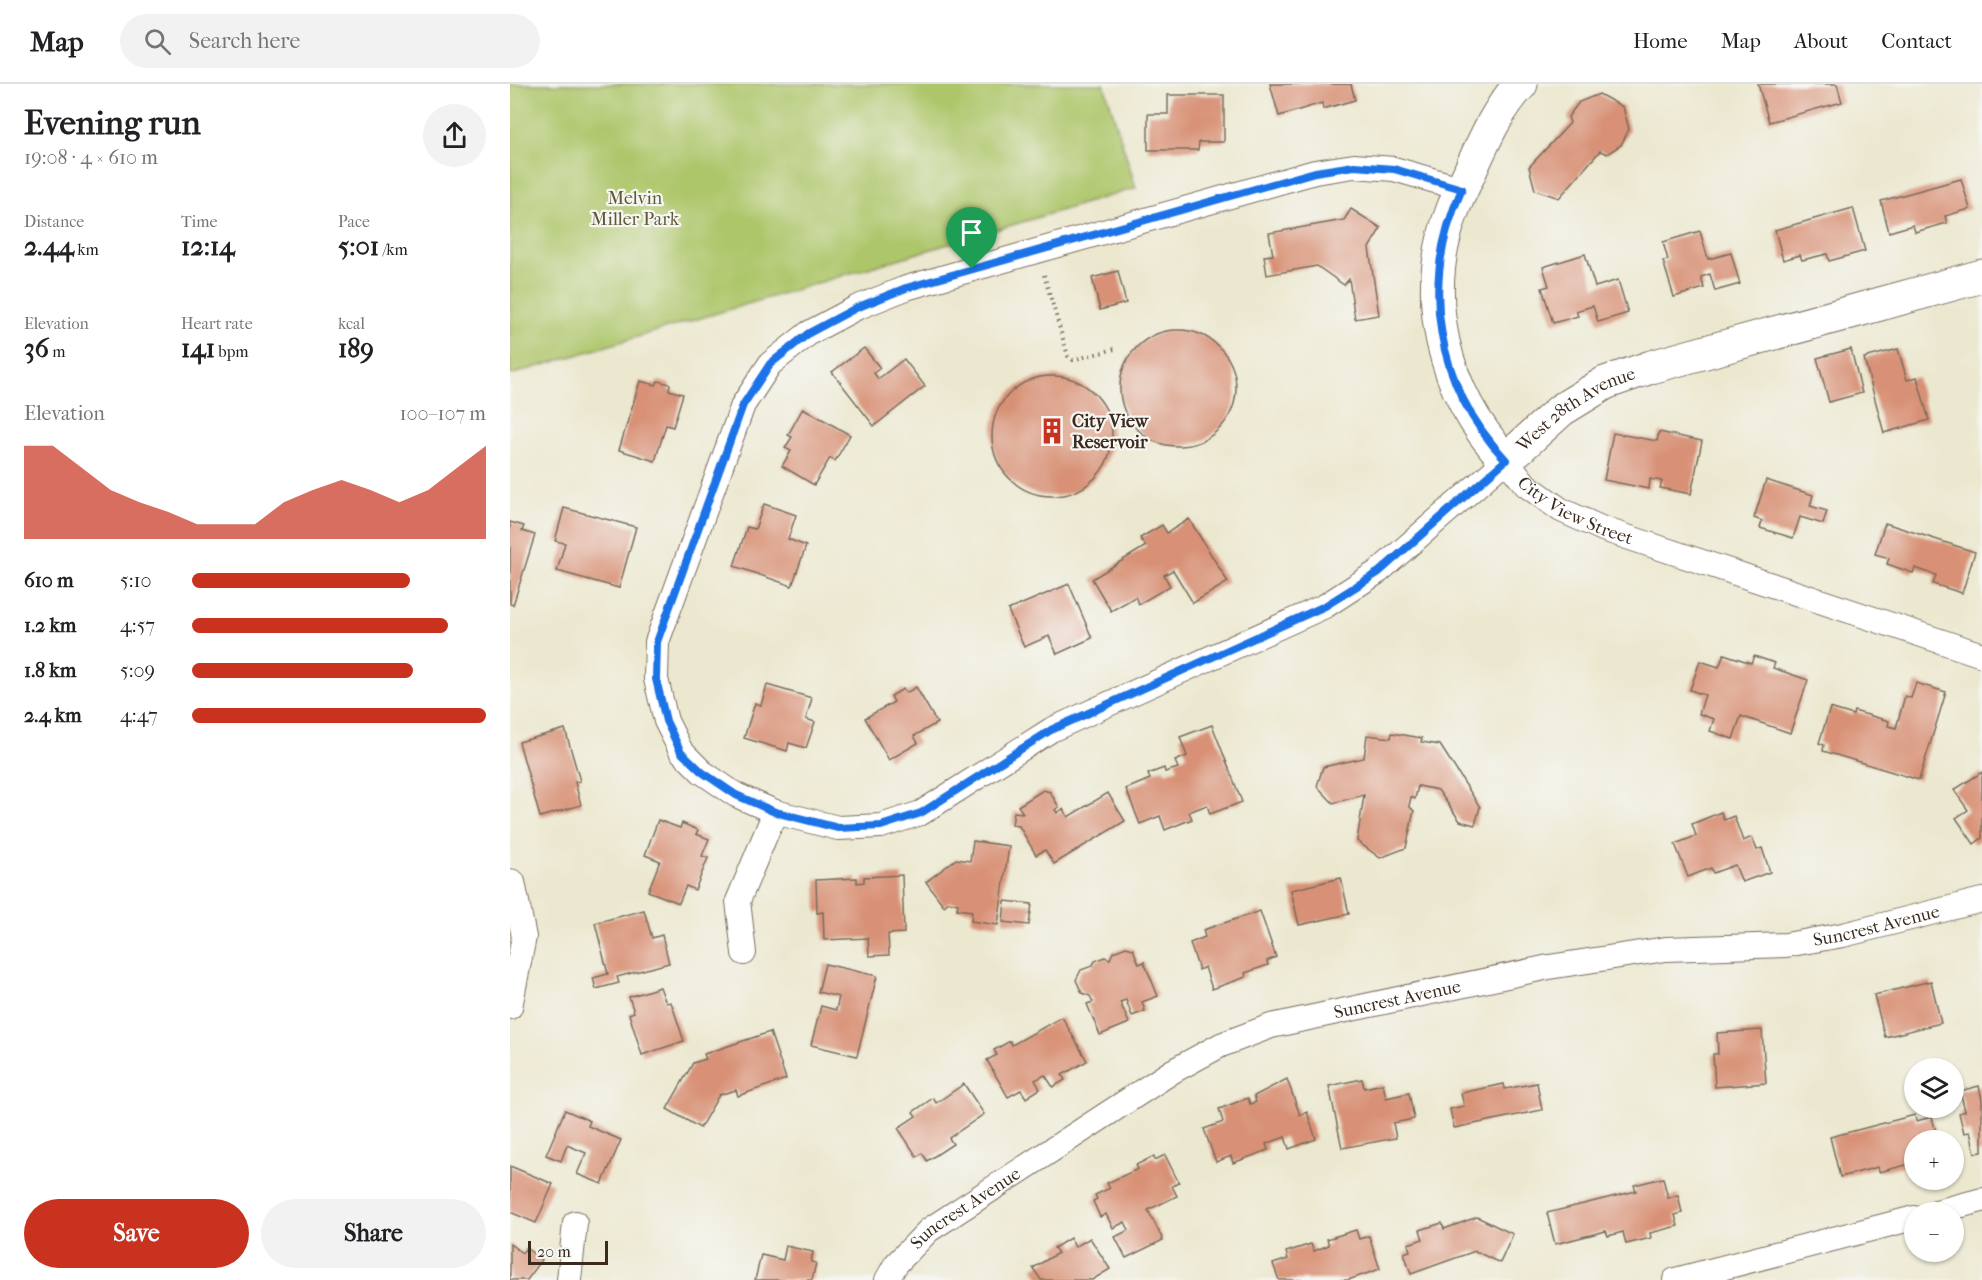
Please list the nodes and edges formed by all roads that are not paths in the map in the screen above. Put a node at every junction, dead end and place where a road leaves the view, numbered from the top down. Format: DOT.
graph roads {
  1 [pos="1521,84"];
  2 [pos="1462,189"];
  3 [pos="1982,276"];
  4 [pos="1506,460"];
  5 [pos="1982,655"];
  6 [pos="775,812"];
  7 [pos="510,881"];
  8 [pos="1982,900"];
  9 [pos="744,953"];
  10 [pos="510,1007"];
  11 [pos="1982,1200"];
  12 [pos="1964,1205"];
  13 [pos="1904,1221"];
  14 [pos="575,1223"];
  15 [pos="569,1280"];
  16 [pos="888,1280"];
  17 [pos="1675,1280"];
  1 -- 2 [label="street, City View Street"];
  2 -- 4 [label="street, City View Street"];
  2 -- 6 [label="street, West 28th Avenue"];
  3 -- 4 [label="street, West 28th Avenue"];
  4 -- 5 [label="street, City View Street"];
  4 -- 6 [label="street, West 28th Avenue"];
  6 -- 9 [label="street"];
  7 -- 10 [label="street"];
  8 -- 16 [label="street, Suncrest Avenue"];
  11 -- 12 [label="street"];
  13 -- 17 [label="street"];
  14 -- 15 [label="street"];
}
